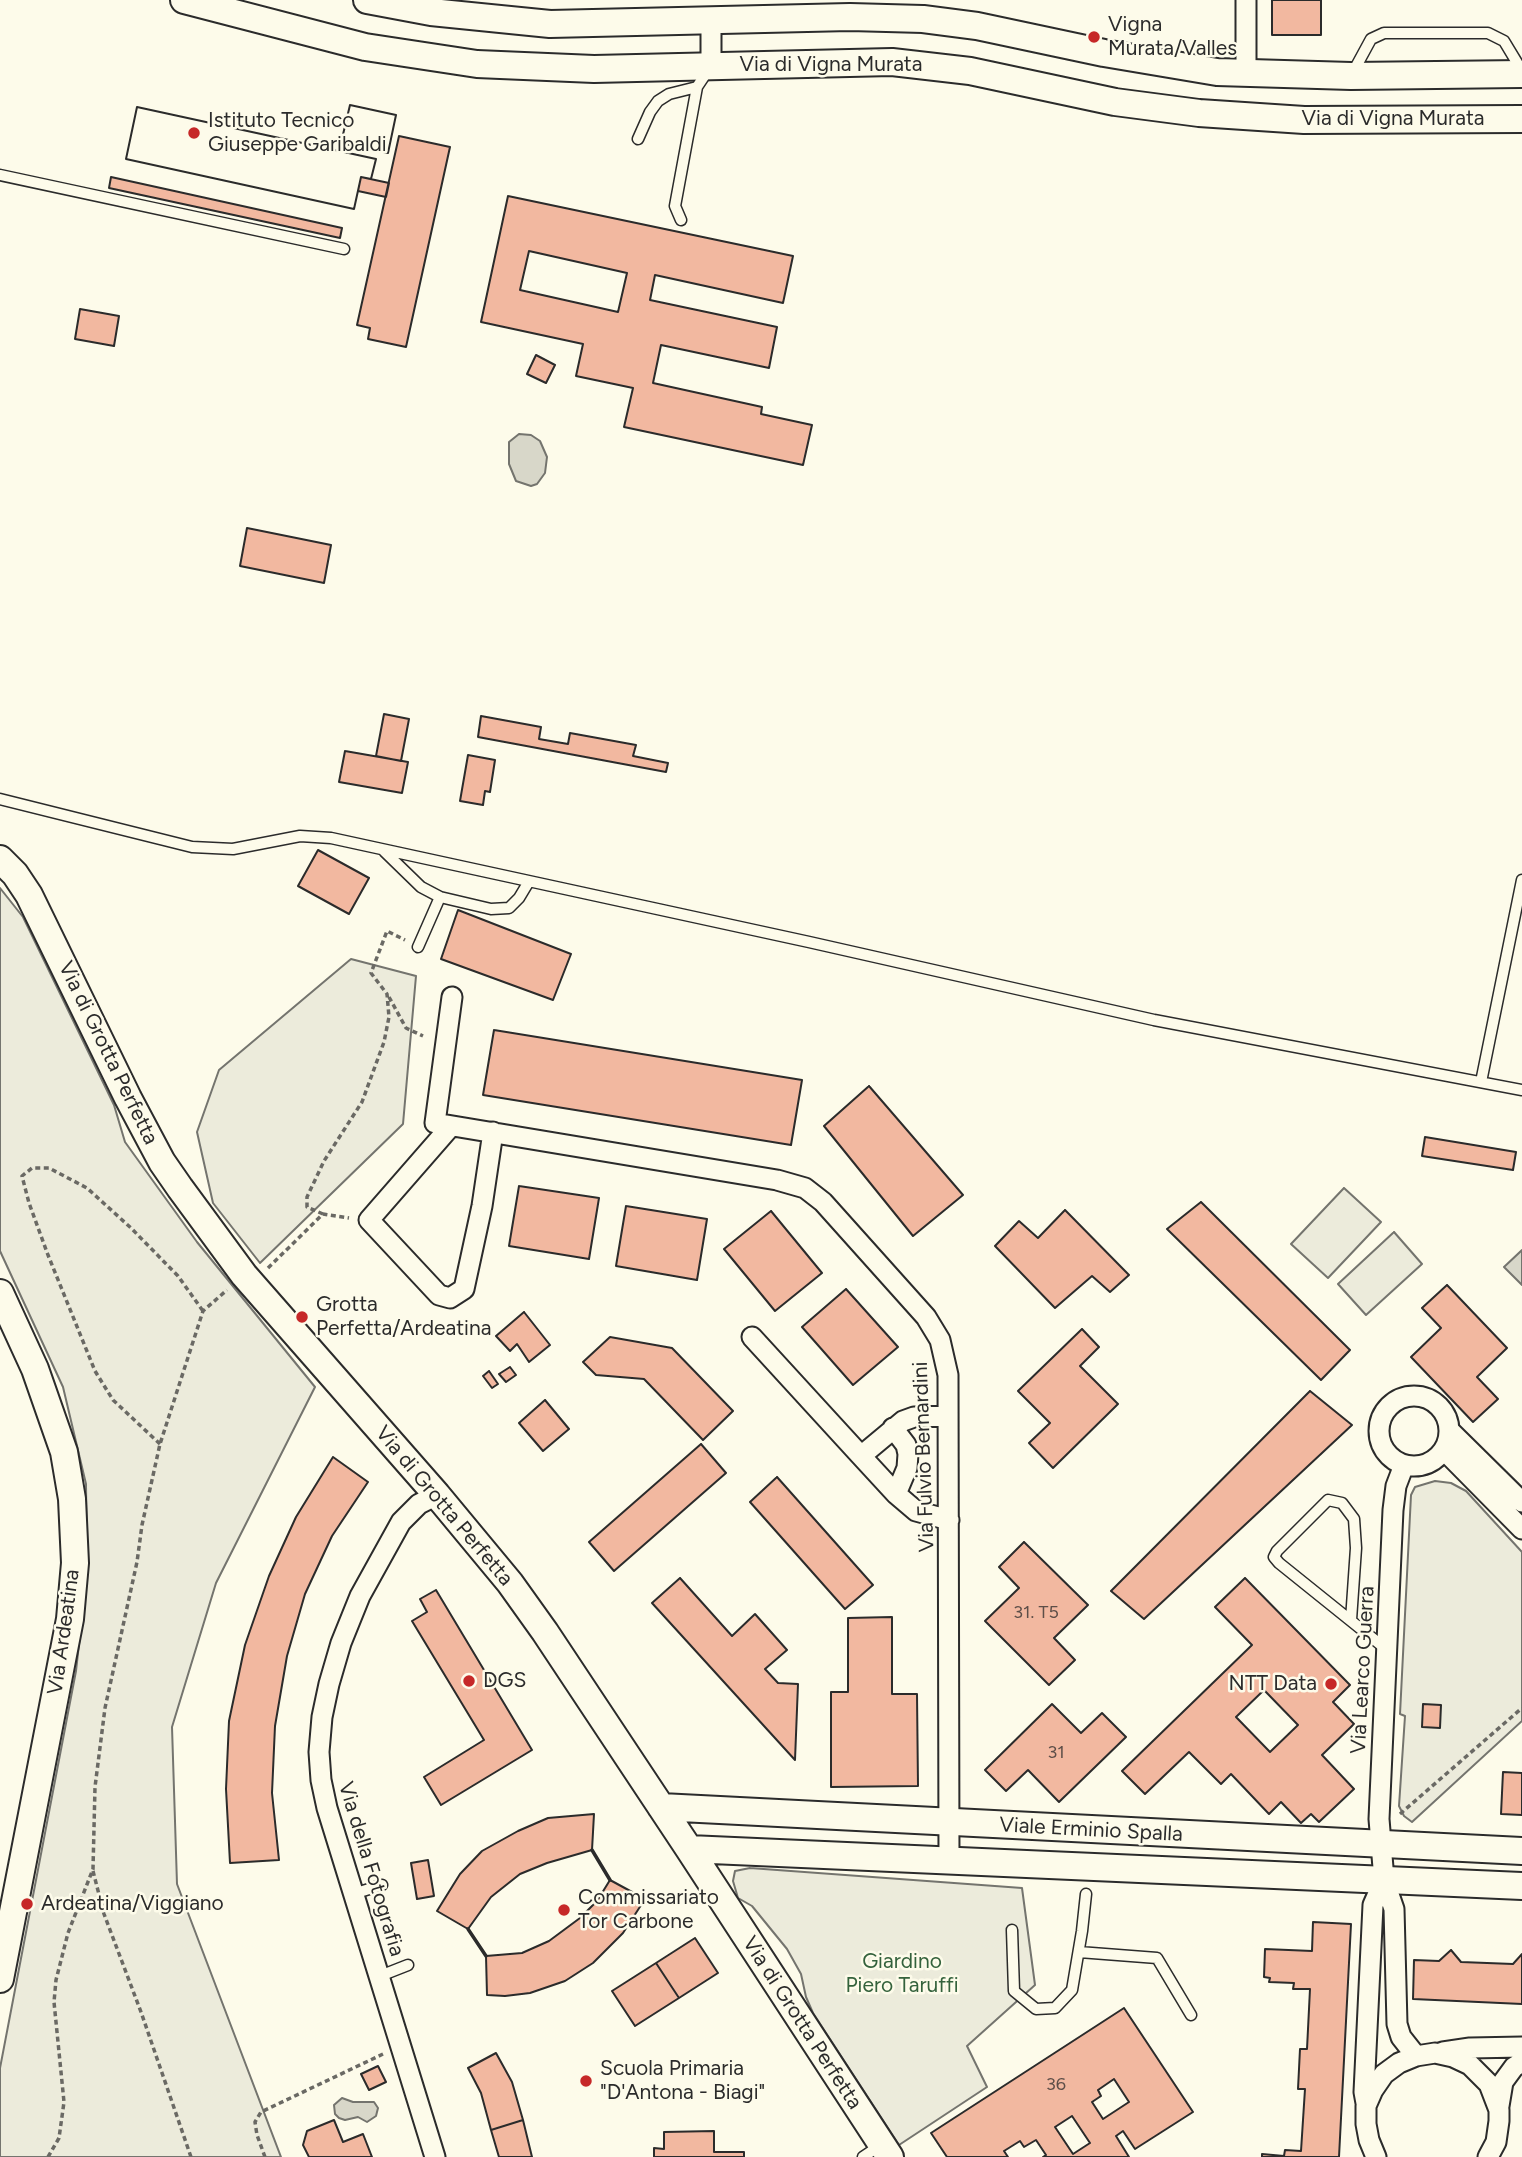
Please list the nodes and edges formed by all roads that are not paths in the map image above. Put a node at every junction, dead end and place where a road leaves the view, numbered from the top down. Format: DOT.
graph roads {
  1 [pos="184,0"];
  2 [pos="368,0"];
  3 [pos="1246,0"];
  4 [pos="711,20"];
  5 [pos="1246,73"];
  6 [pos="1522,73"];
  7 [pos="1351,76"];
  8 [pos="704,77"];
  9 [pos="1522,119"];
  10 [pos="638,139"];
  11 [pos="0,175"];
  12 [pos="681,220"];
  13 [pos="344,249"];
  14 [pos="0,799"];
  15 [pos="383,850"];
  16 [pos="0,859"];
  17 [pos="1522,880"];
  18 [pos="528,883"];
  19 [pos="440,897"];
  20 [pos="418,947"];
  21 [pos="452,997"];
  22 [pos="1481,1082"];
  23 [pos="1522,1090"];
  24 [pos="452,1126"];
  25 [pos="493,1132"];
  26 [pos="0,1293"];
  27 [pos="752,1337"];
  28 [pos="948,1416"];
  29 [pos="893,1428"];
  30 [pos="1449,1430"];
  31 [pos="1444,1450"];
  32 [pos="861,1456"];
  33 [pos="1404,1465"];
  34 [pos="1497,1490"];
  35 [pos="897,1494"];
  36 [pos="438,1495"];
  37 [pos="1522,1502"];
  38 [pos="949,1520"];
  39 [pos="1522,1530"];
  40 [pos="1351,1620"];
  41 [pos="1386,1649"];
  42 [pos="661,1807"];
  43 [pos="949,1823"];
  44 [pos="1381,1846"];
  45 [pos="690,1849"];
  46 [pos="1522,1851"];
  47 [pos="949,1861"];
  48 [pos="1384,1880"];
  49 [pos="382,1885"];
  50 [pos="1522,1886"];
  51 [pos="353,1894"];
  52 [pos="1086,1894"];
  53 [pos="1012,1930"];
  54 [pos="1079,1952"];
  55 [pos="408,1965"];
  56 [pos="380,1976"];
  57 [pos="0,1979"];
  58 [pos="1191,2015"];
  59 [pos="1522,2047"];
  60 [pos="1426,2054"];
  61 [pos="1522,2062"];
  62 [pos="1366,2106"];
  63 [pos="1499,2110"];
  64 [pos="1370,2151"];
  65 [pos="878,2153"];
  66 [pos="435,2157"];
  67 [pos="1488,2157"];
  1 -- 8 [label="main road, Via di Vigna Murata"];
  2 -- 4 [label="main road, Via di Vigna Murata"];
  3 -- 5 [label="street"];
  4 -- 5 [label="main road, Via di Vigna Murata"];
  4 -- 8 [label="street"];
  5 -- 7 [label="main road, Via di Vigna Murata"];
  6 -- 7 [label="main road, Via di Vigna Murata"];
  6 -- 7 [label="lane"];
  8 -- 9 [label="main road, Via di Vigna Murata"];
  8 -- 10 [label="lane"];
  8 -- 12 [label="lane"];
  11 -- 13 [label="lane"];
  14 -- 15 [label="lane"];
  15 -- 18 [label="lane"];
  15 -- 19 [label="lane"];
  16 -- 36 [label="main road, Via di Grotta Perfetta"];
  17 -- 22 [label="lane"];
  18 -- 19 [label="lane"];
  18 -- 22 [label="lane"];
  19 -- 20 [label="lane"];
  21 -- 24 [label="street"];
  22 -- 23 [label="lane"];
  24 -- 25 [label="street, Via Fulvio Bernardini"];
  24 -- 25 [label="street"];
  25 -- 28 [label="street, Via Fulvio Bernardini"];
  26 -- 57 [label="main road, Via Ardeatina"];
  27 -- 32 [label="street"];
  28 -- 29 [label="street"];
  28 -- 38 [label="street, Via Fulvio Bernardini"];
  29 -- 32 [label="street"];
  29 -- 35 [label="street"];
  30 -- 31 [label="street"];
  30 -- 33 [label="street"];
  30 -- 34 [label="street"];
  31 -- 33 [label="street"];
  31 -- 34 [label="street"];
  32 -- 35 [label="street"];
  33 -- 41 [label="street, Via Learco Guerra"];
  34 -- 37 [label="street"];
  34 -- 39 [label="street"];
  35 -- 38 [label="street"];
  36 -- 42 [label="main road, Via di Grotta Perfetta"];
  36 -- 51 [label="street, Via della Fotografia"];
  38 -- 43 [label="street, Via Fulvio Bernardini"];
  40 -- 40 [label="lane"];
  40 -- 41 [label="lane"];
  41 -- 44 [label="street, Via Learco Guerra"];
  42 -- 43 [label="main road, Viale Erminio Spalla"];
  42 -- 45 [label="main road, Via di Grotta Perfetta"];
  43 -- 44 [label="main road, Viale Erminio Spalla"];
  43 -- 47 [label="street, Via Fulvio Bernardini"];
  44 -- 46 [label="main road, Viale Erminio Spalla"];
  44 -- 48 [label="street, Via Learco Guerra"];
  45 -- 47 [label="main road, Viale Erminio Spalla"];
  45 -- 65 [label="main road, Via di Grotta Perfetta"];
  47 -- 48 [label="main road, Viale Erminio Spalla"];
  48 -- 50 [label="main road, Viale Erminio Spalla"];
  48 -- 60 [label="street, Via Learco Guerra"];
  48 -- 62 [label="street, Via Learco Guerra"];
  49 -- 51 [label="lane"];
  51 -- 56 [label="street, Via della Fotografia"];
  52 -- 54 [label="lane"];
  53 -- 54 [label="lane"];
  54 -- 58 [label="lane"];
  55 -- 56 [label="lane"];
  56 -- 66 [label="street, Via della Fotografia"];
  59 -- 60 [label="street"];
  60 -- 62 [label="street"];
  60 -- 63 [label="street"];
  61 -- 63 [label="street"];
  62 -- 64 [label="street, Via Learco Guerra"];
  63 -- 67 [label="street"];
}
